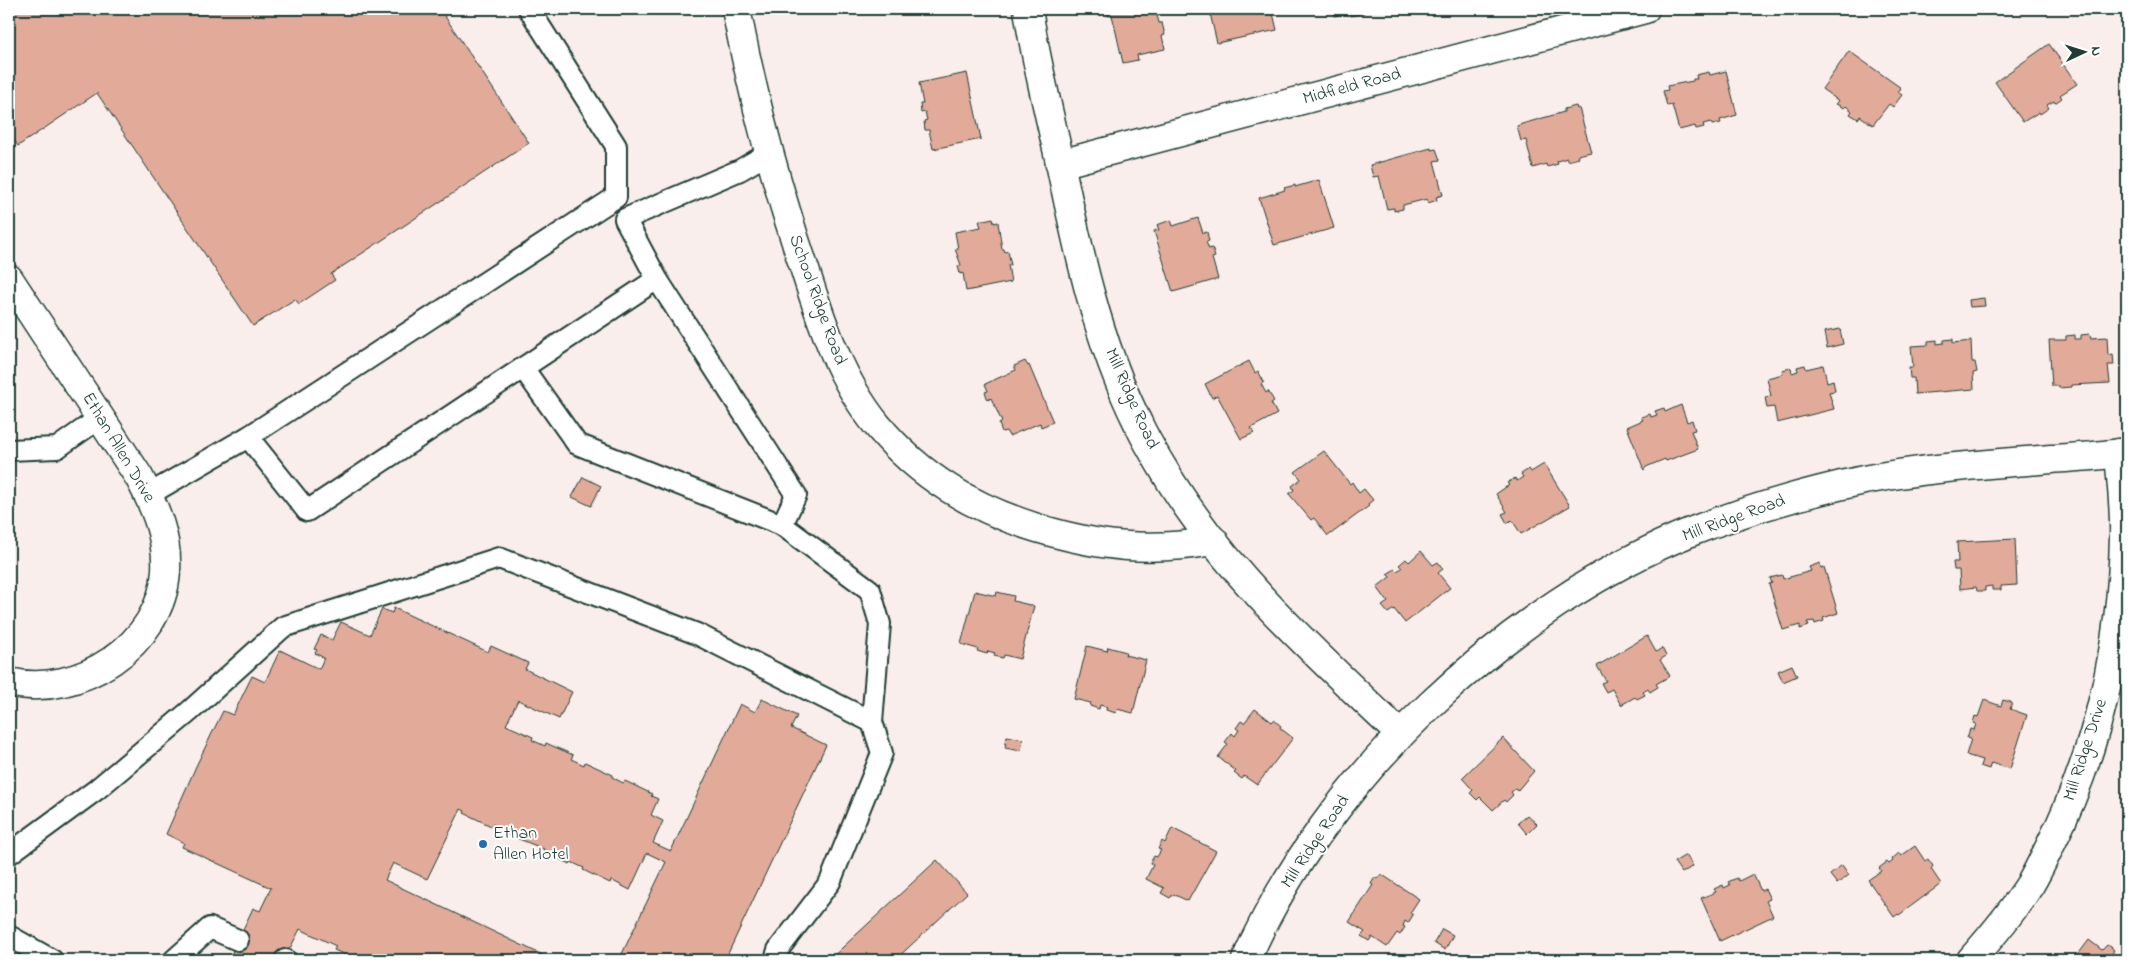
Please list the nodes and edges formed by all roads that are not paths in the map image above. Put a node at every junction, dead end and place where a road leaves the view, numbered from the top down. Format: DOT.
graph roads {
  1 [pos="528,9"];
  2 [pos="736,9"];
  3 [pos="1028,9"];
  4 [pos="1645,9"];
  5 [pos="769,153"];
  6 [pos="1060,164"];
  7 [pos="616,197"];
  8 [pos="625,219"];
  9 [pos="9,279"];
  10 [pos="658,279"];
  11 [pos="523,368"];
  12 [pos="101,417"];
  13 [pos="248,437"];
  14 [pos="9,450"];
  15 [pos="2123,452"];
  16 [pos="148,495"];
  17 [pos="782,525"];
  18 [pos="1214,542"];
  19 [pos="9,682"];
  20 [pos="872,722"];
  21 [pos="1400,734"];
  22 [pos="9,854"];
  23 [pos="9,936"];
  24 [pos="238,940"];
  25 [pos="52,960"];
  26 [pos="174,960"];
  27 [pos="775,960"];
  28 [pos="1246,960"];
  29 [pos="1971,960"];
  1 -- 7 [label="lane"];
  2 -- 5 [label="street, School Ridge Road"];
  3 -- 6 [label="street, Mill Ridge Road"];
  4 -- 6 [label="street, Midfield Road"];
  5 -- 8 [label="lane"];
  5 -- 18 [label="street, School Ridge Road"];
  6 -- 18 [label="street, Mill Ridge Road"];
  7 -- 8 [label="lane"];
  7 -- 13 [label="lane"];
  8 -- 10 [label="lane"];
  9 -- 12 [label="street, Ethan Allen Drive"];
  10 -- 11 [label="lane"];
  10 -- 17 [label="lane"];
  11 -- 13 [label="lane"];
  11 -- 17 [label="lane"];
  12 -- 14 [label="lane"];
  12 -- 16 [label="street, Ethan Allen Drive"];
  13 -- 16 [label="lane"];
  15 -- 21 [label="street, Mill Ridge Road"];
  15 -- 29 [label="street, Mill Ridge Drive"];
  16 -- 19 [label="street, Ethan Allen Drive"];
  17 -- 20 [label="lane"];
  18 -- 21 [label="street, Mill Ridge Road"];
  20 -- 22 [label="lane"];
  20 -- 27 [label="lane"];
  21 -- 28 [label="street, Mill Ridge Road"];
  23 -- 25 [label="lane"];
  24 -- 26 [label="lane"];
}
